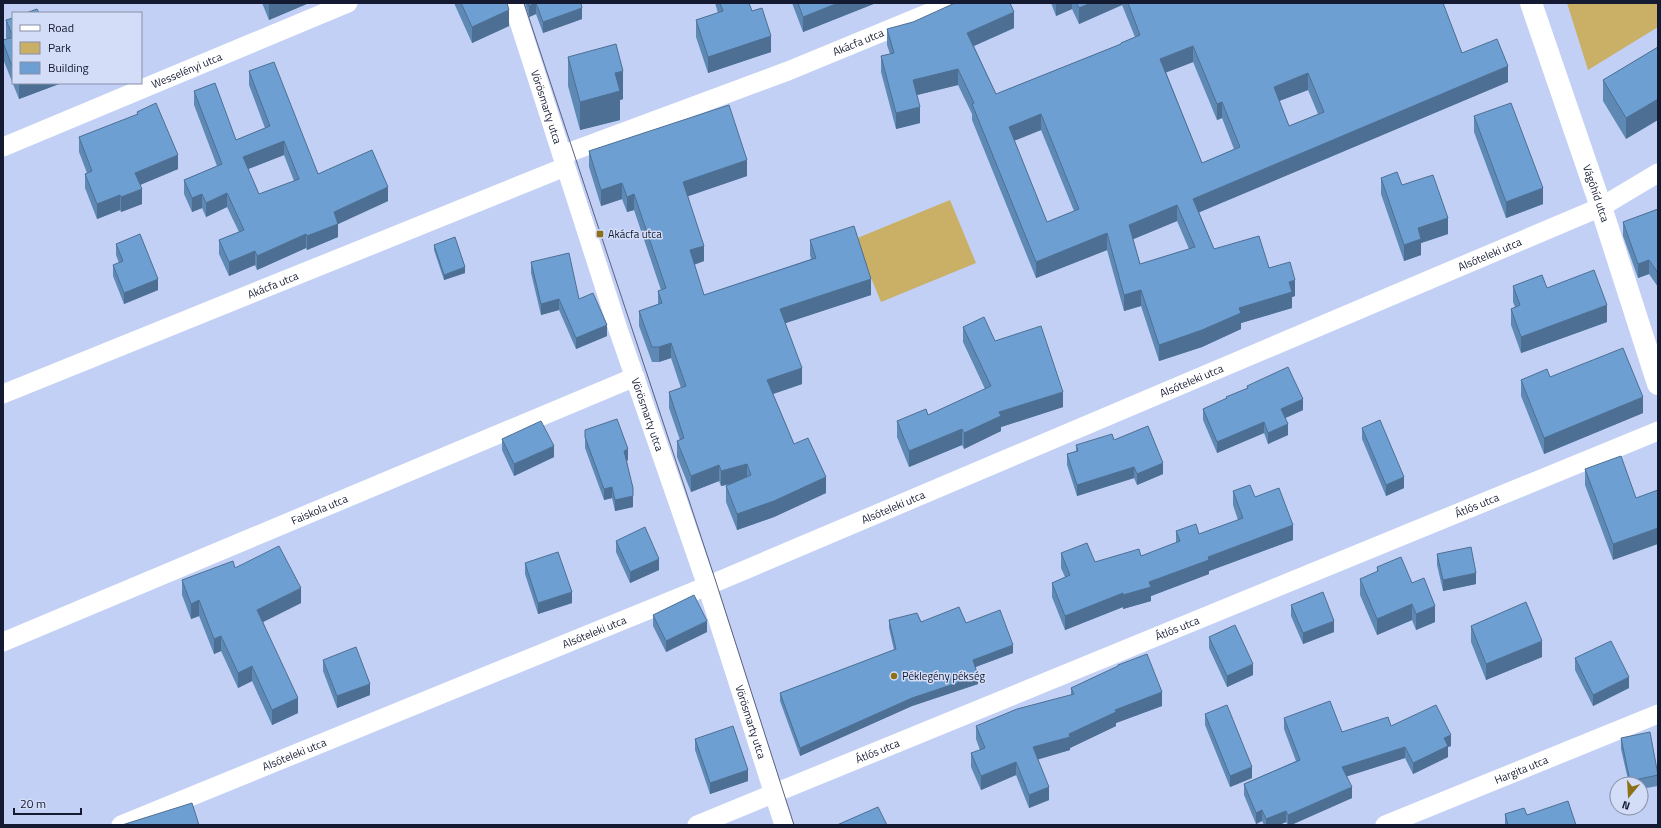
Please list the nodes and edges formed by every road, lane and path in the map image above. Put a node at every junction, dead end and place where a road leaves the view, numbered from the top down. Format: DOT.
graph roads {
  1 [pos="348,3"];
  2 [pos="513,3"];
  3 [pos="953,3"];
  4 [pos="1531,3"];
  5 [pos="3,147"];
  6 [pos="564,161"];
  7 [pos="1658,173"];
  8 [pos="1601,207"];
  9 [pos="635,377"];
  10 [pos="1658,384"];
  11 [pos="3,394"];
  12 [pos="1658,431"];
  13 [pos="707,586"];
  14 [pos="3,642"];
  15 [pos="1658,714"];
  16 [pos="774,794"];
  17 [pos="755,802"];
  18 [pos="121,825"];
  19 [pos="697,825"];
  20 [pos="737,825"];
  21 [pos="784,825"];
  22 [pos="1385,825"];
  1 -- 5 [label="street, Wesselényi utca"];
  2 -- 6 [label="street, Vörösmarty utca"];
  3 -- 6 [label="street, Akácfa utca"];
  4 -- 8 [label="street, Vágóhíd utca"];
  6 -- 9 [label="street, Vörösmarty utca"];
  6 -- 11 [label="street, Akácfa utca"];
  7 -- 8 [label="street, Alsóteleki utca"];
  8 -- 10 [label="street, Vágóhíd utca"];
  8 -- 13 [label="street, Alsóteleki utca"];
  9 -- 13 [label="street, Vörösmarty utca"];
  9 -- 14 [label="street, Faiskola utca"];
  12 -- 16 [label="street, Átlós utca"];
  13 -- 16 [label="street, Vörösmarty utca"];
  13 -- 18 [label="street, Alsóteleki utca"];
  15 -- 22 [label="street, Hargita utca"];
  16 -- 17 [label="street, Átlós utca"];
  16 -- 21 [label="street, Vörösmarty utca"];
  17 -- 19 [label="street, Átlós utca"];
  17 -- 20 [label="street"];
}
